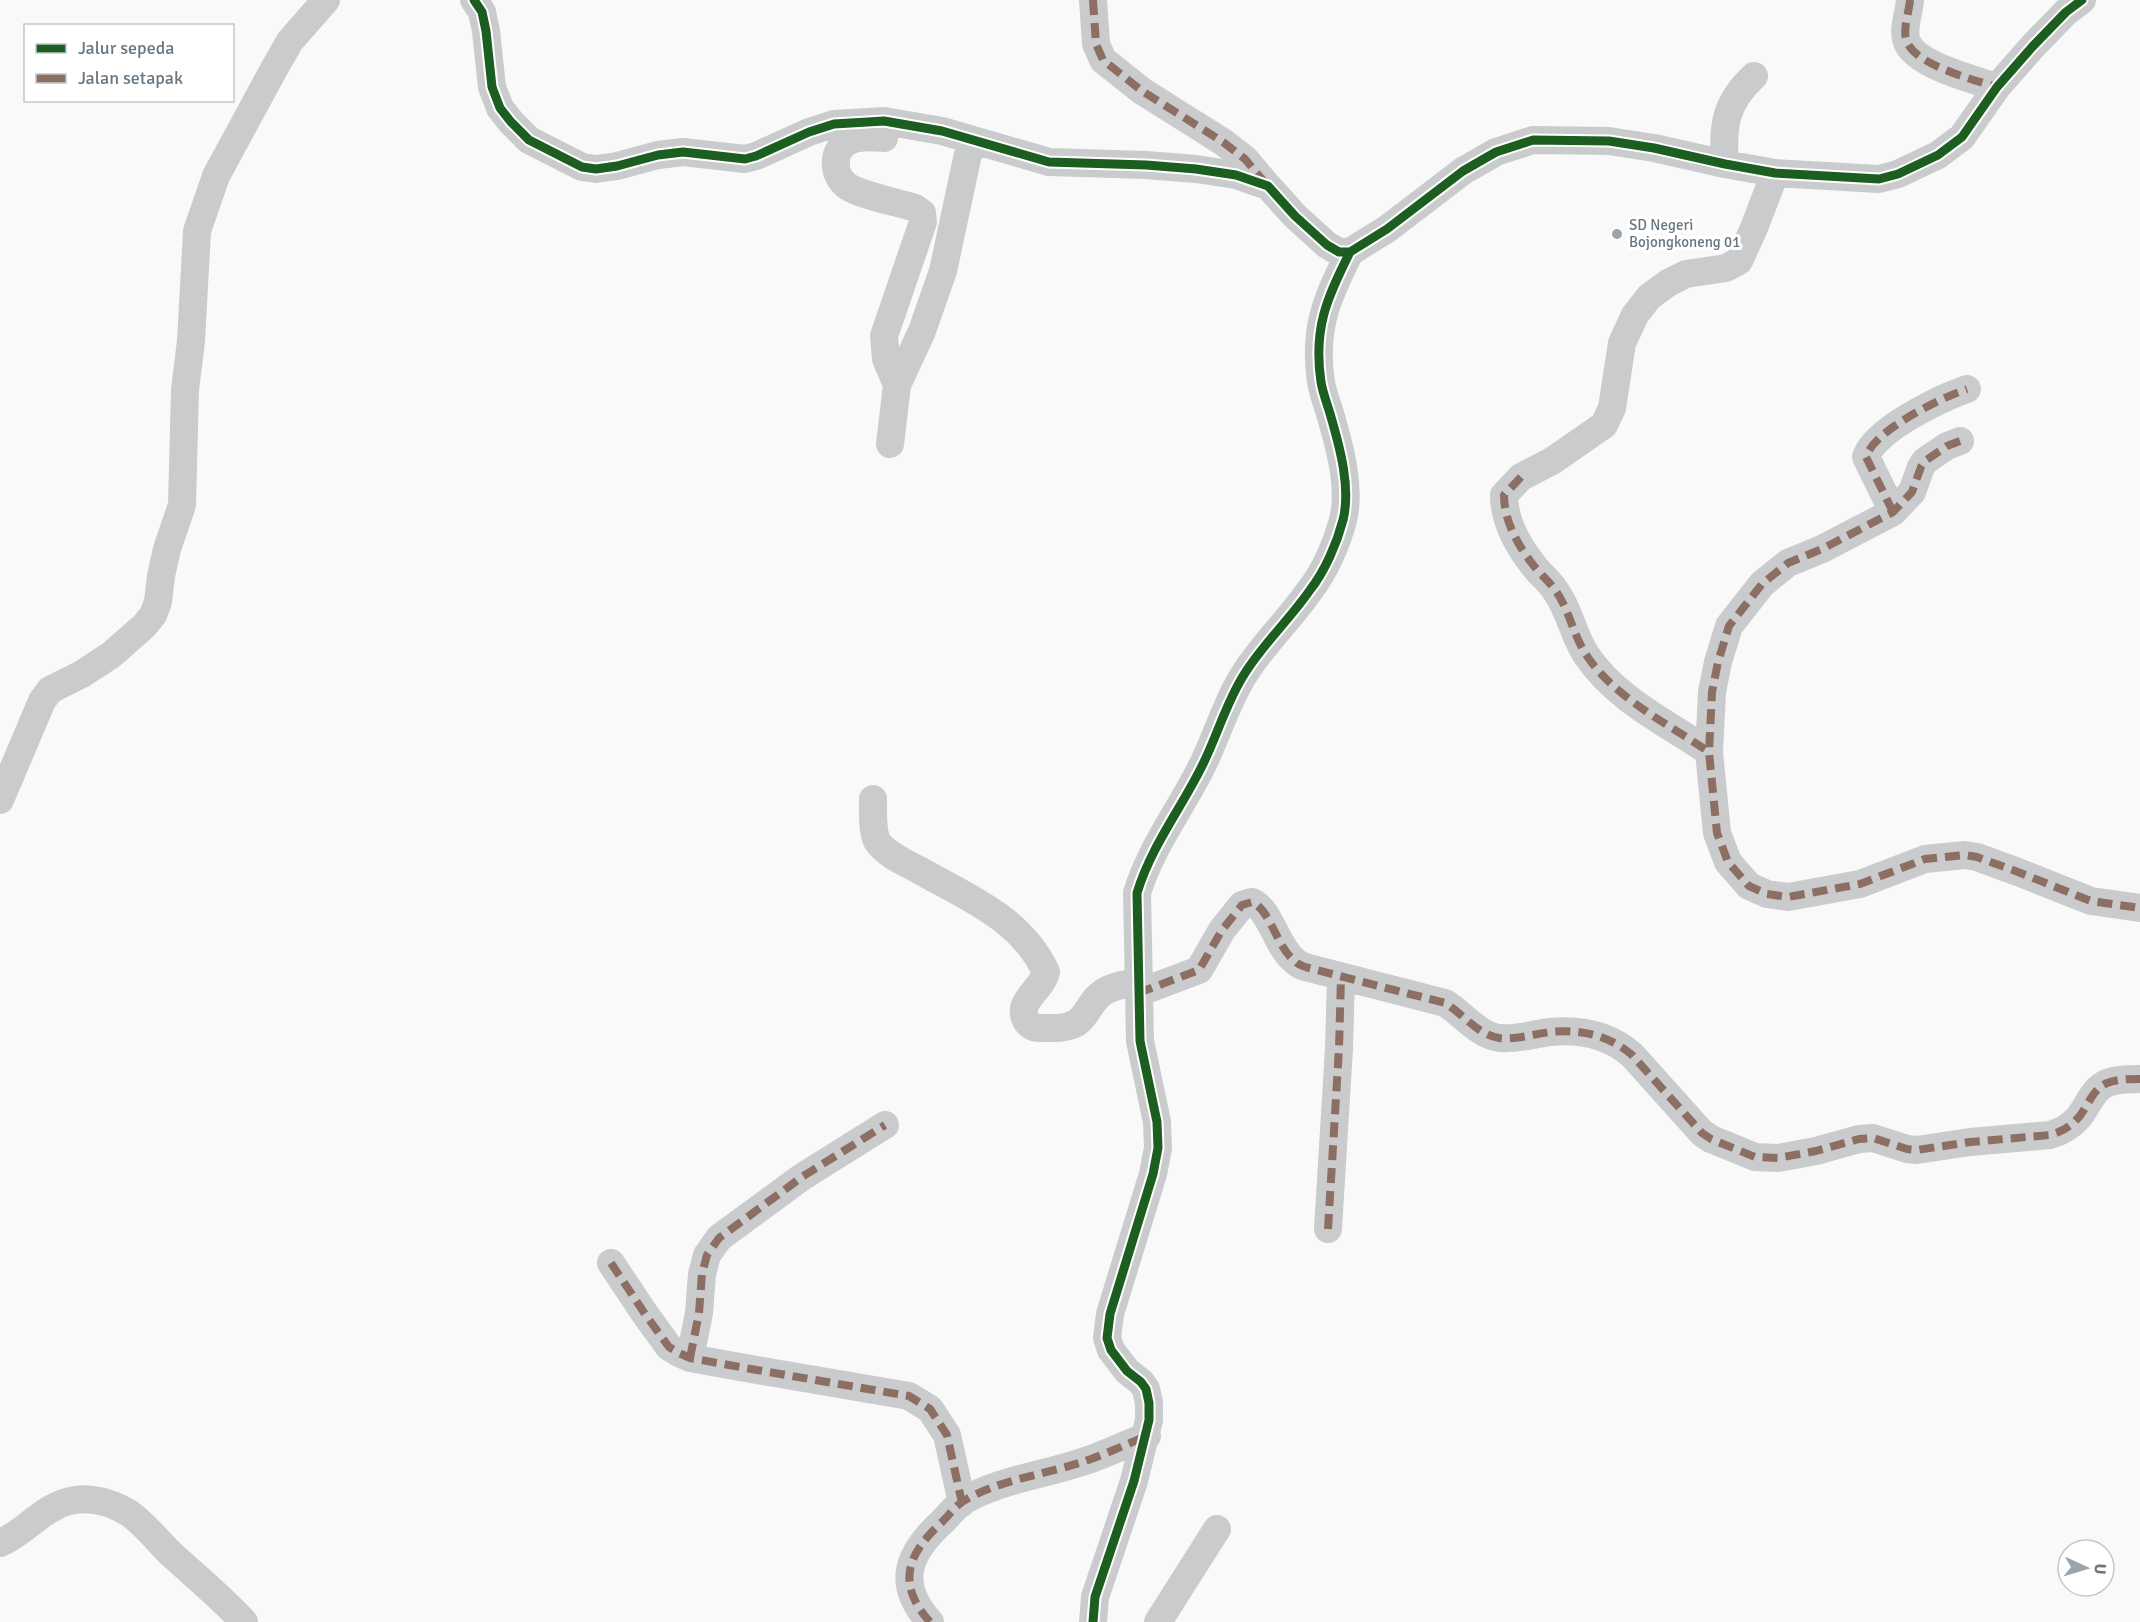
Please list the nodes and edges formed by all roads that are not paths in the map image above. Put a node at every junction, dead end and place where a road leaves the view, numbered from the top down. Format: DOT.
graph roads {
  1 [pos="326,0"];
  2 [pos="474,0"];
  3 [pos="1093,0"];
  4 [pos="1910,0"];
  5 [pos="2082,0"];
  6 [pos="1755,76"];
  7 [pos="1997,87"];
  8 [pos="930,128"];
  9 [pos="971,140"];
  10 [pos="1725,164"];
  11 [pos="1774,173"];
  12 [pos="1268,186"];
  13 [pos="1350,252"];
  14 [pos="897,385"];
  15 [pos="1967,389"];
  16 [pos="1960,441"];
  17 [pos="890,444"];
  18 [pos="1893,512"];
  19 [pos="1709,752"];
  20 [pos="873,799"];
  21 [pos="0,800"];
  22 [pos="2140,908"];
  23 [pos="1341,977"];
  24 [pos="1139,987"];
  25 [pos="2140,1079"];
  26 [pos="885,1125"];
  27 [pos="1329,1229"];
  28 [pos="611,1263"];
  29 [pos="690,1358"];
  30 [pos="1147,1436"];
  31 [pos="962,1503"];
  32 [pos="1218,1529"];
  33 [pos="0,1543"];
  34 [pos="244,1622"];
  35 [pos="930,1622"];
  36 [pos="1093,1622"];
  37 [pos="1158,1622"];
  1 -- 21 [label="street"];
  2 -- 8 [label="street"];
  3 -- 12 [label="street"];
  4 -- 7 [label="street"];
  5 -- 7 [label="street"];
  6 -- 10 [label="street"];
  7 -- 11 [label="street"];
  8 -- 9 [label="street"];
  8 -- 14 [label="street"];
  9 -- 12 [label="street"];
  9 -- 14 [label="street"];
  10 -- 11 [label="street"];
  10 -- 13 [label="street"];
  11 -- 19 [label="street"];
  12 -- 13 [label="street"];
  13 -- 24 [label="street"];
  14 -- 17 [label="street"];
  15 -- 18 [label="street"];
  16 -- 18 [label="street"];
  18 -- 19 [label="street"];
  19 -- 22 [label="street"];
  20 -- 24 [label="street"];
  23 -- 24 [label="street"];
  23 -- 25 [label="street"];
  23 -- 27 [label="street"];
  24 -- 30 [label="street"];
  26 -- 29 [label="street"];
  28 -- 29 [label="street"];
  29 -- 31 [label="street"];
  30 -- 31 [label="street"];
  30 -- 36 [label="street"];
  31 -- 35 [label="street"];
  32 -- 37 [label="street"];
  33 -- 34 [label="street"];
}
